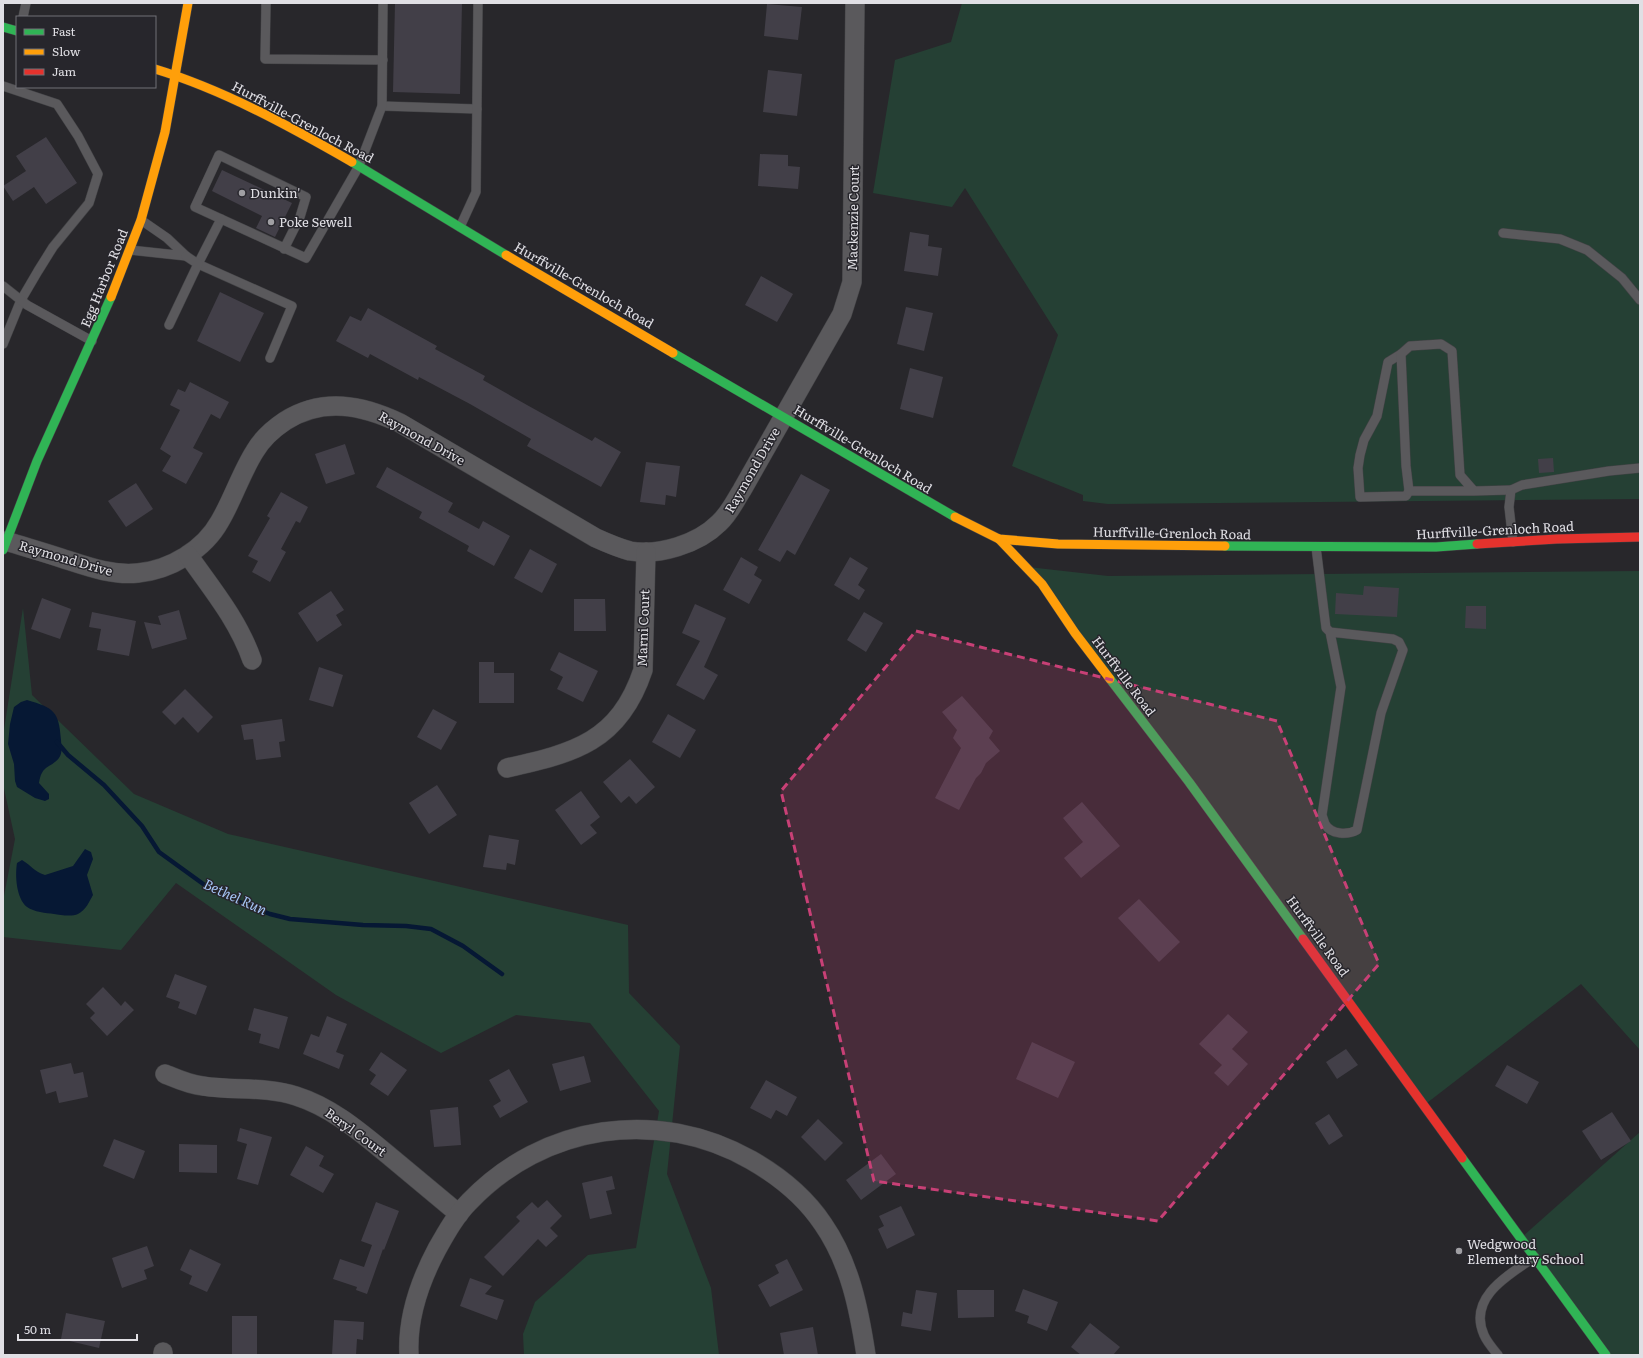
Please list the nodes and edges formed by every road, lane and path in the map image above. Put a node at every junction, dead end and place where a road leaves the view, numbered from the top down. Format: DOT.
graph roads {
  1 [pos="26,3"];
  2 [pos="188,3"];
  3 [pos="266,3"];
  4 [pos="383,3"];
  5 [pos="478,3"];
  6 [pos="855,3"];
  7 [pos="23,16"];
  8 [pos="3,27"];
  9 [pos="16,31"];
  10 [pos="383,60"];
  11 [pos="156,69"];
  12 [pos="176,75"];
  13 [pos="3,86"];
  14 [pos="382,106"];
  15 [pos="477,109"];
  16 [pos="359,166"];
  17 [pos="222,219"];
  18 [pos="141,220"];
  19 [pos="460,227"];
  20 [pos="1503,232"];
  21 [pos="284,249"];
  22 [pos="130,250"];
  23 [pos="186,256"];
  24 [pos="198,264"];
  25 [pos="3,286"];
  26 [pos="22,300"];
  27 [pos="1640,300"];
  28 [pos="169,325"];
  29 [pos="92,341"];
  30 [pos="3,344"];
  31 [pos="1401,354"];
  32 [pos="270,358"];
  33 [pos="783,416"];
  34 [pos="1640,468"];
  35 [pos="1511,490"];
  36 [pos="1409,491"];
  37 [pos="1474,491"];
  38 [pos="1000,538"];
  39 [pos="1640,538"];
  40 [pos="1513,542"];
  41 [pos="5,546"];
  42 [pos="1316,547"];
  43 [pos="646,552"];
  44 [pos="188,555"];
  45 [pos="1330,632"];
  46 [pos="252,660"];
  47 [pos="507,768"];
  48 [pos="165,1074"];
  49 [pos="459,1214"];
  50 [pos="1535,1257"];
  51 [pos="409,1355"];
  52 [pos="866,1355"];
  53 [pos="1498,1355"];
  54 [pos="1606,1355"];
  1 -- 7 [label="lane"];
  2 -- 12 [label="main road, Egg Harbor Road"];
  3 -- 10 [label="lane"];
  4 -- 10 [label="lane"];
  5 -- 15 [label="lane"];
  6 -- 33 [label="street, Mackenzie Court"];
  8 -- 9 [label="main road"];
  10 -- 14 [label="lane"];
  11 -- 12 [label="main road, Hurffville-Grenloch Road"];
  12 -- 16 [label="main road, Hurffville-Grenloch Road"];
  12 -- 18 [label="main road, Egg Harbor Road"];
  13 -- 26 [label="lane"];
  14 -- 15 [label="lane"];
  14 -- 16 [label="lane"];
  15 -- 19 [label="lane"];
  16 -- 19 [label="main road, Hurffville-Grenloch Road"];
  16 -- 21 [label="lane"];
  17 -- 21 [label="lane"];
  17 -- 21 [label="lane"];
  17 -- 24 [label="lane"];
  18 -- 22 [label="main road, Egg Harbor Road"];
  18 -- 23 [label="lane"];
  19 -- 33 [label="main road, Hurffville-Grenloch Road"];
  20 -- 27 [label="lane"];
  22 -- 23 [label="lane"];
  22 -- 29 [label="main road, Egg Harbor Road"];
  23 -- 24 [label="lane"];
  24 -- 28 [label="lane"];
  24 -- 32 [label="lane"];
  25 -- 26 [label="lane"];
  26 -- 29 [label="lane"];
  26 -- 30 [label="lane"];
  29 -- 41 [label="main road, Egg Harbor Road"];
  31 -- 36 [label="lane"];
  31 -- 36 [label="lane"];
  31 -- 37 [label="lane"];
  33 -- 38 [label="main road, Hurffville-Grenloch Road"];
  33 -- 43 [label="street, Raymond Drive"];
  34 -- 35 [label="lane"];
  35 -- 37 [label="lane"];
  35 -- 40 [label="lane"];
  36 -- 37 [label="lane"];
  38 -- 42 [label="main road, Hurffville-Grenloch Road"];
  38 -- 50 [label="main road, Hurffville Road"];
  39 -- 40 [label="main road, Hurffville-Grenloch Road"];
  40 -- 42 [label="main road, Hurffville-Grenloch Road"];
  41 -- 44 [label="street, Raymond Drive"];
  42 -- 45 [label="lane"];
  43 -- 44 [label="street, Raymond Drive"];
  43 -- 47 [label="street, Marni Court"];
  44 -- 46 [label="street"];
  45 -- 45 [label="lane"];
  48 -- 49 [label="street, Beryl Court"];
  49 -- 51 [label="street"];
  49 -- 52 [label="street"];
  50 -- 53 [label="lane"];
  50 -- 54 [label="main road, Hurffville Road"];
}
